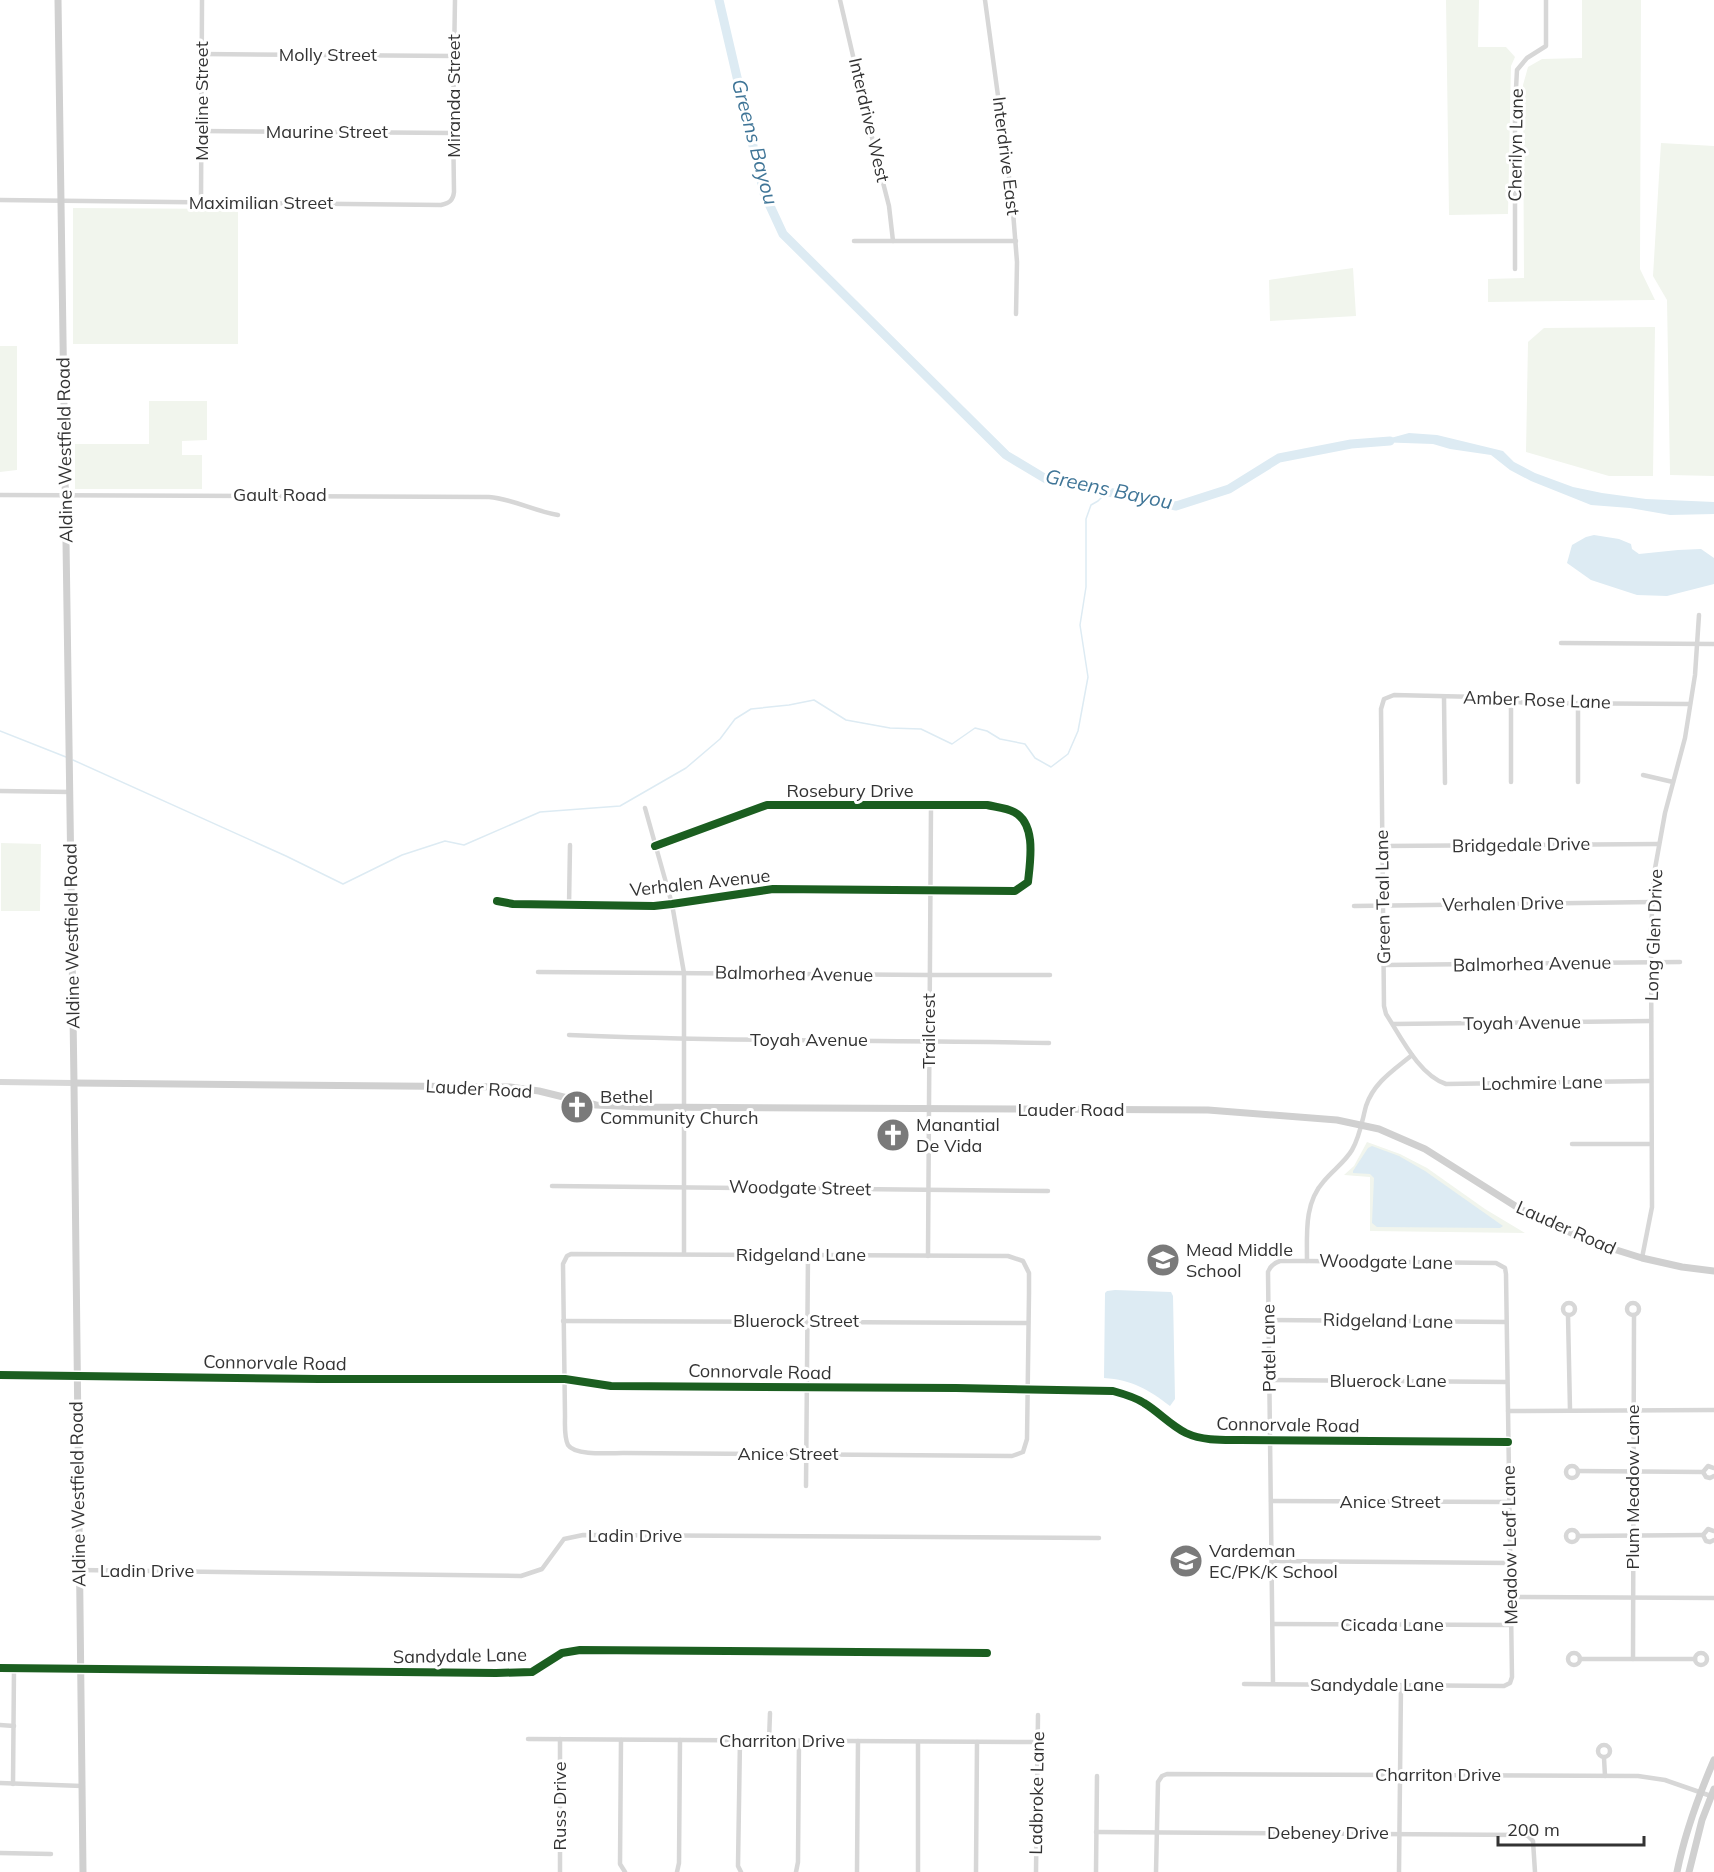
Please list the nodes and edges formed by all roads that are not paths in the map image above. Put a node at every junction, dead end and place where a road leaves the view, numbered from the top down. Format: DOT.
graph roads {
  1 [pos="58,0"];
  2 [pos="202,0"];
  3 [pos="455,0"];
  4 [pos="840,0"];
  5 [pos="985,0"];
  6 [pos="1546,0"];
  7 [pos="202,54"];
  8 [pos="454,56"];
  9 [pos="201,131"];
  10 [pos="453,133"];
  11 [pos="454,192"];
  12 [pos="0,200"];
  13 [pos="60,201"];
  14 [pos="201,202"];
  15 [pos="854,241"];
  16 [pos="893,241"];
  17 [pos="1016,241"];
  18 [pos="1515,269"];
  19 [pos="1016,314"];
  20 [pos="0,495"];
  21 [pos="66,495"];
  22 [pos="558,514"];
  23 [pos="1699,615"];
  24 [pos="1561,643"];
  25 [pos="1698,644"];
  26 [pos="1714,644"];
  27 [pos="1444,697"];
  28 [pos="1384,699"];
  29 [pos="1511,702"];
  30 [pos="1578,703"];
  31 [pos="1690,704"];
  32 [pos="1643,774"];
  33 [pos="1511,782"];
  34 [pos="1578,782"];
  35 [pos="1673,782"];
  36 [pos="1445,783"];
  37 [pos="0,791"];
  38 [pos="70,792"];
  39 [pos="931,806"];
  40 [pos="645,808"];
  41 [pos="1658,844"];
  42 [pos="570,845"];
  43 [pos="654,846"];
  44 [pos="1383,846"];
  45 [pos="930,891"];
  46 [pos="1015,891"];
  47 [pos="497,901"];
  48 [pos="1652,902"];
  49 [pos="672,904"];
  50 [pos="569,906"];
  51 [pos="1354,906"];
  52 [pos="1383,906"];
  53 [pos="1651,962"];
  54 [pos="1680,962"];
  55 [pos="1384,965"];
  56 [pos="538,972"];
  57 [pos="684,973"];
  58 [pos="929,975"];
  59 [pos="1050,975"];
  60 [pos="1651,1021"];
  61 [pos="1393,1024"];
  62 [pos="569,1035"];
  63 [pos="684,1040"];
  64 [pos="929,1041"];
  65 [pos="1048,1043"];
  66 [pos="1412,1055"];
  67 [pos="1434,1079"];
  68 [pos="1651,1081"];
  69 [pos="0,1082"];
  70 [pos="74,1083"];
  71 [pos="683,1108"];
  72 [pos="928,1109"];
  73 [pos="1362,1125"];
  74 [pos="1572,1144"];
  75 [pos="1651,1144"];
  76 [pos="552,1186"];
  77 [pos="684,1187"];
  78 [pos="928,1189"];
  79 [pos="1048,1191"];
  80 [pos="684,1254"];
  81 [pos="808,1255"];
  82 [pos="928,1256"];
  83 [pos="1642,1258"];
  84 [pos="1307,1261"];
  85 [pos="1272,1265"];
  86 [pos="1501,1265"];
  87 [pos="1714,1271"];
  88 [pos="1568,1315"];
  89 [pos="1634,1315"];
  90 [pos="563,1320"];
  91 [pos="1269,1320"];
  92 [pos="807,1321"];
  93 [pos="1506,1322"];
  94 [pos="1028,1323"];
  95 [pos="0,1375"];
  96 [pos="76,1375"];
  97 [pos="565,1379"];
  98 [pos="1269,1380"];
  99 [pos="1507,1382"];
  100 [pos="806,1388"];
  101 [pos="1028,1390"];
  102 [pos="1570,1410"];
  103 [pos="1633,1410"];
  104 [pos="1714,1410"];
  105 [pos="1508,1411"];
  106 [pos="1270,1440"];
  107 [pos="1508,1442"];
  108 [pos="806,1455"];
  109 [pos="1714,1467"];
  110 [pos="1578,1472"];
  111 [pos="1634,1472"];
  112 [pos="1703,1472"];
  113 [pos="1714,1476"];
  114 [pos="806,1486"];
  115 [pos="1271,1501"];
  116 [pos="1509,1502"];
  117 [pos="1714,1531"];
  118 [pos="1703,1535"];
  119 [pos="1578,1536"];
  120 [pos="1634,1536"];
  121 [pos="1099,1538"];
  122 [pos="1714,1540"];
  123 [pos="1272,1561"];
  124 [pos="1510,1563"];
  125 [pos="79,1570"];
  126 [pos="1510,1597"];
  127 [pos="1634,1597"];
  128 [pos="1714,1598"];
  129 [pos="1273,1624"];
  130 [pos="1511,1625"];
  131 [pos="987,1653"];
  132 [pos="1580,1659"];
  133 [pos="1634,1659"];
  134 [pos="1695,1659"];
  135 [pos="0,1668"];
  136 [pos="14,1668"];
  137 [pos="80,1669"];
  138 [pos="1510,1683"];
  139 [pos="1244,1684"];
  140 [pos="1274,1684"];
  141 [pos="1401,1685"];
  142 [pos="770,1713"];
  143 [pos="1038,1715"];
  144 [pos="0,1725"];
  145 [pos="14,1725"];
  146 [pos="528,1739"];
  147 [pos="560,1739"];
  148 [pos="621,1740"];
  149 [pos="680,1740"];
  150 [pos="740,1740"];
  151 [pos="769,1741"];
  152 [pos="799,1741"];
  153 [pos="858,1741"];
  154 [pos="918,1742"];
  155 [pos="977,1742"];
  156 [pos="1037,1742"];
  157 [pos="1604,1758"];
  158 [pos="1714,1760"];
  159 [pos="1401,1775"];
  160 [pos="1097,1776"];
  161 [pos="1605,1776"];
  162 [pos="0,1784"];
  163 [pos="14,1784"];
  164 [pos="82,1786"];
  165 [pos="1700,1792"];
  166 [pos="1713,1792"];
  167 [pos="1096,1832"];
  168 [pos="1157,1832"];
  169 [pos="1400,1834"];
  170 [pos="0,1853"];
  171 [pos="51,1854"];
  172 [pos="83,1872"];
  173 [pos="560,1872"];
  174 [pos="625,1872"];
  175 [pos="677,1872"];
  176 [pos="741,1872"];
  177 [pos="795,1872"];
  178 [pos="857,1872"];
  179 [pos="918,1872"];
  180 [pos="976,1872"];
  181 [pos="1036,1872"];
  182 [pos="1096,1872"];
  183 [pos="1156,1872"];
  184 [pos="1400,1872"];
  185 [pos="1535,1872"];
  186 [pos="1677,1872"];
  187 [pos="1689,1872"];
  1 -- 13 [label="main road, Aldine Westfield Road"];
  2 -- 7 [label="street, Maeline Street"];
  3 -- 8 [label="street, Miranda Street"];
  4 -- 16 [label="street, Interdrive West"];
  5 -- 17 [label="street, Interdrive East"];
  6 -- 18 [label="street, Cherilyn Lane"];
  7 -- 8 [label="street, Molly Street"];
  7 -- 9 [label="street, Maeline Street"];
  8 -- 10 [label="street, Miranda Street"];
  9 -- 10 [label="street, Maurine Street"];
  9 -- 14 [label="street, Maeline Street"];
  10 -- 11 [label="street, Miranda Street"];
  11 -- 14 [label="street, Maximilian Street"];
  12 -- 13 [label="street, Maximilian Street"];
  13 -- 14 [label="street, Maximilian Street"];
  13 -- 21 [label="main road, Aldine Westfield Road"];
  15 -- 16 [label="street"];
  16 -- 17 [label="street"];
  17 -- 19 [label="street, Interdrive East"];
  20 -- 21 [label="street, Gault Road"];
  21 -- 22 [label="street, Gault Road"];
  21 -- 38 [label="main road, Aldine Westfield Road"];
  23 -- 25 [label="street, Long Glen Drive"];
  24 -- 25 [label="street"];
  25 -- 26 [label="street"];
  25 -- 31 [label="street, Long Glen Drive"];
  27 -- 28 [label="street, Amber Rose Lane"];
  27 -- 29 [label="street, Amber Rose Lane"];
  27 -- 36 [label="street"];
  28 -- 44 [label="street, Green Teal Lane"];
  29 -- 30 [label="street, Amber Rose Lane"];
  29 -- 33 [label="street"];
  30 -- 31 [label="street, Amber Rose Lane"];
  30 -- 34 [label="street"];
  31 -- 35 [label="street, Long Glen Drive"];
  32 -- 35 [label="street"];
  35 -- 41 [label="street, Long Glen Drive"];
  37 -- 38 [label="street"];
  38 -- 70 [label="main road, Aldine Westfield Road"];
  39 -- 43 [label="street, Rosebury Drive"];
  39 -- 45 [label="street, Trailcrest"];
  39 -- 46 [label="street, Rosebury Drive"];
  40 -- 43 [label="street"];
  41 -- 44 [label="street, Bridgedale Drive"];
  41 -- 48 [label="street, Long Glen Drive"];
  42 -- 50 [label="street"];
  43 -- 49 [label="street"];
  44 -- 52 [label="street, Green Teal Lane"];
  45 -- 46 [label="street, Verhalen Avenue"];
  45 -- 49 [label="street, Verhalen Avenue"];
  45 -- 58 [label="street, Trailcrest"];
  47 -- 50 [label="street, Verhalen Avenue"];
  48 -- 52 [label="street, Verhalen Drive"];
  48 -- 53 [label="street, Long Glen Drive"];
  49 -- 50 [label="street, Verhalen Avenue"];
  49 -- 57 [label="street"];
  51 -- 52 [label="street, Verhalen Drive"];
  52 -- 55 [label="street, Green Teal Lane"];
  53 -- 54 [label="street, Balmorhea Avenue"];
  53 -- 55 [label="street, Balmorhea Avenue"];
  53 -- 60 [label="street, Long Glen Drive"];
  55 -- 61 [label="street, Green Teal Lane"];
  56 -- 57 [label="street, Balmorhea Avenue"];
  57 -- 58 [label="street, Balmorhea Avenue"];
  57 -- 63 [label="street"];
  58 -- 59 [label="street, Balmorhea Avenue"];
  58 -- 64 [label="street, Trailcrest"];
  60 -- 61 [label="street, Toyah Avenue"];
  60 -- 68 [label="street, Long Glen Drive"];
  61 -- 66 [label="street, Green Teal Lane"];
  62 -- 63 [label="street, Toyah Avenue"];
  63 -- 64 [label="street, Toyah Avenue"];
  63 -- 71 [label="street"];
  64 -- 65 [label="street, Toyah Avenue"];
  64 -- 72 [label="street, Trailcrest"];
  66 -- 67 [label="street, Green Teal Lane"];
  66 -- 73 [label="street"];
  67 -- 68 [label="street, Lochmire Lane"];
  68 -- 75 [label="street, Long Glen Drive"];
  69 -- 70 [label="street, Lauder Road"];
  70 -- 71 [label="main road, Lauder Road"];
  70 -- 96 [label="main road, Aldine Westfield Road"];
  71 -- 72 [label="main road, Lauder Road"];
  71 -- 77 [label="street"];
  72 -- 73 [label="main road, Lauder Road"];
  72 -- 78 [label="street, Trailcrest"];
  73 -- 83 [label="main road, Lauder Road"];
  73 -- 84 [label="street"];
  74 -- 75 [label="street"];
  75 -- 83 [label="street, Long Glen Drive"];
  76 -- 77 [label="street, Woodgate Street"];
  77 -- 78 [label="street, Woodgate Street"];
  77 -- 80 [label="street"];
  78 -- 79 [label="street, Woodgate Street"];
  78 -- 82 [label="street, Trailcrest"];
  80 -- 81 [label="street, Ridgeland Lane"];
  80 -- 90 [label="street, Ridgeland Lane"];
  81 -- 82 [label="street, Ridgeland Lane"];
  81 -- 92 [label="street"];
  82 -- 94 [label="street, Ridgeland Lane"];
  83 -- 87 [label="main road, Lauder Road"];
  84 -- 85 [label="street, Woodgate Lane"];
  84 -- 86 [label="street, Woodgate Lane"];
  85 -- 91 [label="street, Patel Lane"];
  86 -- 93 [label="street, Meadow Leaf Lane"];
  88 -- 102 [label="street"];
  89 -- 103 [label="street, Plum Meadow Lane"];
  90 -- 92 [label="street, Bluerock Street"];
  90 -- 97 [label="street"];
  91 -- 93 [label="street, Ridgeland Lane"];
  91 -- 98 [label="street, Patel Lane"];
  92 -- 94 [label="street, Bluerock Street"];
  92 -- 100 [label="street"];
  93 -- 99 [label="street, Meadow Leaf Lane"];
  94 -- 101 [label="street"];
  95 -- 96 [label="street, Connorvale Road"];
  96 -- 97 [label="street, Connorvale Road"];
  96 -- 125 [label="main road, Aldine Westfield Road"];
  97 -- 100 [label="street, Connorvale Road"];
  97 -- 108 [label="street, Anice Street"];
  98 -- 99 [label="street, Bluerock Lane"];
  98 -- 106 [label="street, Patel Lane"];
  99 -- 105 [label="street, Meadow Leaf Lane"];
  100 -- 101 [label="street, Connorvale Road"];
  100 -- 108 [label="street"];
  101 -- 106 [label="street, Connorvale Road"];
  101 -- 108 [label="street, Anice Street"];
  102 -- 103 [label="street"];
  102 -- 105 [label="street"];
  103 -- 104 [label="street"];
  103 -- 111 [label="street, Plum Meadow Lane"];
  105 -- 107 [label="street, Meadow Leaf Lane"];
  106 -- 107 [label="street, Connorvale Road"];
  106 -- 115 [label="street, Patel Lane"];
  107 -- 116 [label="street, Meadow Leaf Lane"];
  108 -- 114 [label="street"];
  109 -- 112 [label="street"];
  110 -- 111 [label="street"];
  111 -- 112 [label="street"];
  111 -- 120 [label="street, Plum Meadow Lane"];
  112 -- 113 [label="street"];
  115 -- 116 [label="street, Anice Street"];
  115 -- 123 [label="street, Patel Lane"];
  116 -- 124 [label="street, Meadow Leaf Lane"];
  117 -- 118 [label="street"];
  118 -- 120 [label="street"];
  118 -- 122 [label="street"];
  119 -- 120 [label="street"];
  120 -- 127 [label="street, Plum Meadow Lane"];
  121 -- 125 [label="street, Ladin Drive"];
  123 -- 124 [label="street"];
  123 -- 129 [label="street, Patel Lane"];
  124 -- 126 [label="street, Meadow Leaf Lane"];
  125 -- 137 [label="main road, Aldine Westfield Road"];
  126 -- 127 [label="street"];
  126 -- 130 [label="street, Meadow Leaf Lane"];
  127 -- 128 [label="street"];
  127 -- 133 [label="street, Plum Meadow Lane"];
  129 -- 130 [label="street, Cicada Lane"];
  129 -- 140 [label="street, Patel Lane"];
  130 -- 138 [label="street, Meadow Leaf Lane"];
  131 -- 137 [label="street, Sandydale Lane"];
  132 -- 133 [label="street"];
  133 -- 134 [label="street"];
  135 -- 136 [label="street, Sandydale Lane"];
  136 -- 137 [label="street, Sandydale Lane"];
  136 -- 145 [label="street"];
  137 -- 164 [label="main road, Aldine Westfield Road"];
  138 -- 141 [label="street, Sandydale Lane"];
  139 -- 140 [label="street, Sandydale Lane"];
  140 -- 141 [label="street, Sandydale Lane"];
  141 -- 159 [label="street"];
  142 -- 151 [label="street"];
  143 -- 156 [label="street, Ladbroke Lane"];
  144 -- 145 [label="street"];
  145 -- 163 [label="street"];
  146 -- 147 [label="street, Charriton Drive"];
  147 -- 148 [label="street, Charriton Drive"];
  147 -- 173 [label="street, Russ Drive"];
  148 -- 149 [label="street, Charriton Drive"];
  148 -- 174 [label="street"];
  149 -- 150 [label="street, Charriton Drive"];
  149 -- 175 [label="street"];
  150 -- 151 [label="street, Charriton Drive"];
  150 -- 176 [label="street"];
  151 -- 152 [label="street, Charriton Drive"];
  152 -- 153 [label="street, Charriton Drive"];
  152 -- 177 [label="street"];
  153 -- 154 [label="street, Charriton Drive"];
  153 -- 178 [label="street"];
  154 -- 155 [label="street, Charriton Drive"];
  154 -- 179 [label="street"];
  155 -- 156 [label="street, Charriton Drive"];
  155 -- 180 [label="street"];
  156 -- 181 [label="street, Ladbroke Lane"];
  157 -- 161 [label="street"];
  158 -- 165 [label="main road"];
  159 -- 161 [label="street, Charriton Drive"];
  159 -- 168 [label="street, Charriton Drive"];
  159 -- 169 [label="street"];
  160 -- 167 [label="street"];
  161 -- 165 [label="street, Charriton Drive"];
  162 -- 163 [label="street"];
  163 -- 164 [label="street"];
  164 -- 172 [label="main road, Aldine Westfield Road"];
  165 -- 166 [label="street, Charriton Drive"];
  165 -- 186 [label="main road"];
  166 -- 187 [label="main road"];
  167 -- 168 [label="street, Debeney Drive"];
  167 -- 182 [label="street"];
  168 -- 169 [label="street, Debeney Drive"];
  168 -- 183 [label="street"];
  169 -- 184 [label="street"];
  169 -- 185 [label="street, Debeney Drive"];
  170 -- 171 [label="street"];
}
